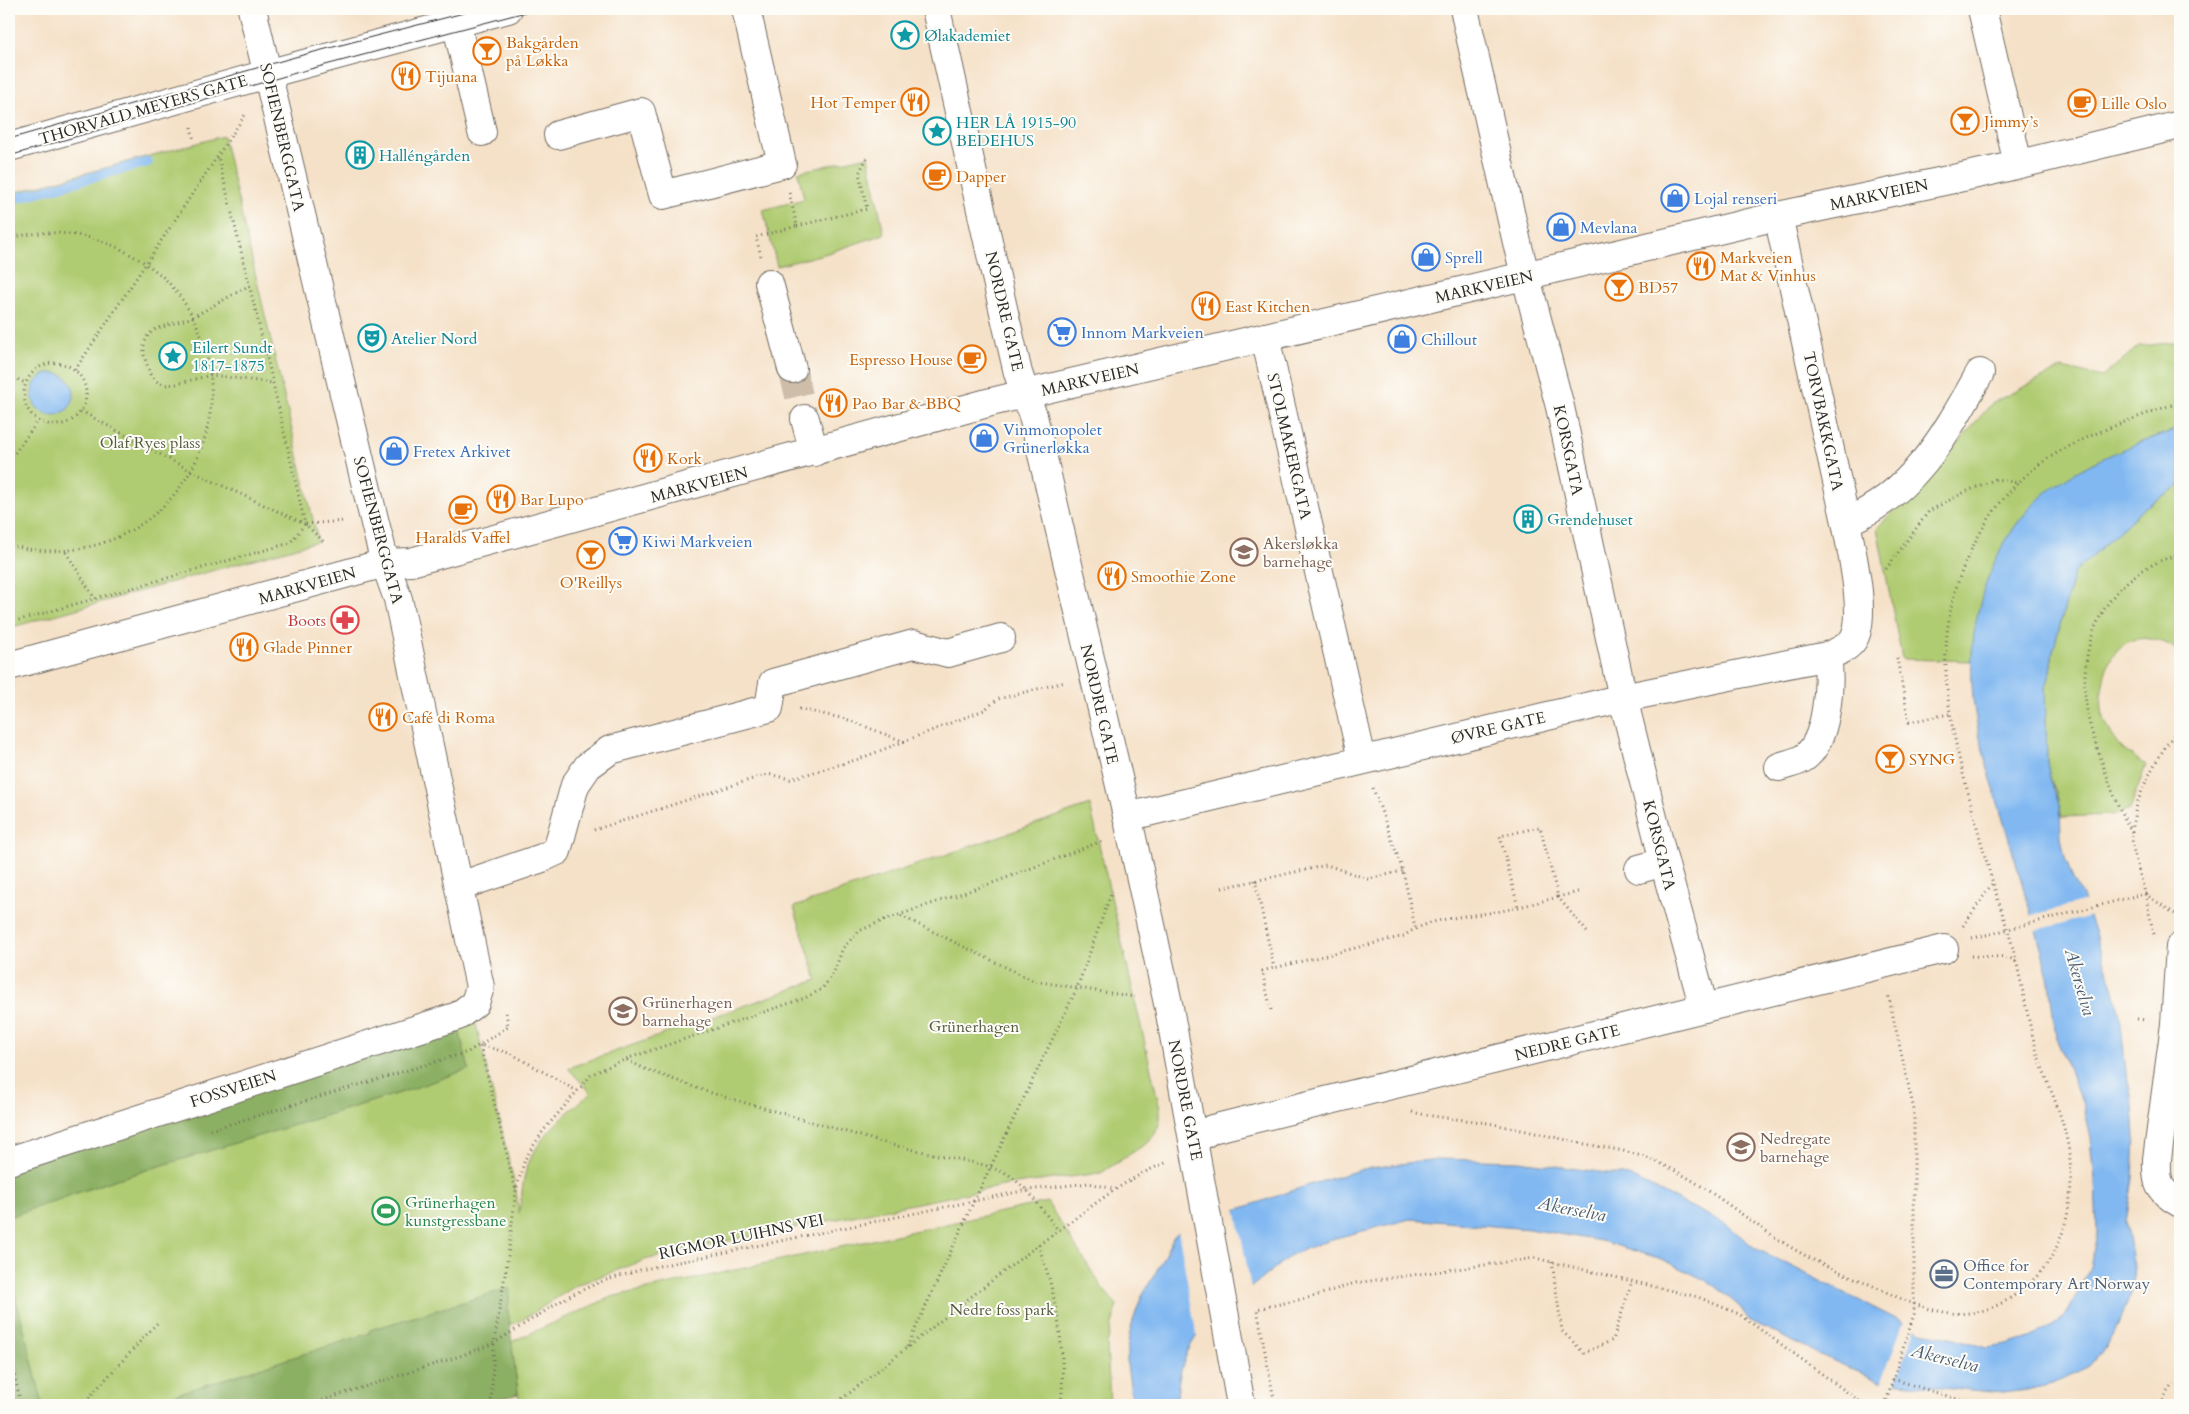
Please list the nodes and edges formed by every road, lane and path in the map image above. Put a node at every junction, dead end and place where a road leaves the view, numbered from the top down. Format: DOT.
graph roads {
  1 [pos="252,9"];
  2 [pos="508,9"];
  3 [pos="746,9"];
  4 [pos="936,9"];
  5 [pos="1464,9"];
  6 [pos="1982,9"];
  7 [pos="456,22"];
  8 [pos="268,74"];
  9 [pos="248,110"];
  10 [pos="189,121"];
  11 [pos="2180,125"];
  12 [pos="482,132"];
  13 [pos="558,135"];
  14 [pos="194,141"];
  15 [pos="9,147"];
  16 [pos="218,156"];
  17 [pos="868,156"];
  18 [pos="782,164"];
  19 [pos="2018,164"];
  20 [pos="1778,216"];
  21 [pos="796,226"];
  22 [pos="9,239"];
  23 [pos="145,263"];
  24 [pos="1526,276"];
  25 [pos="769,283"];
  26 [pos="250,285"];
  27 [pos="193,317"];
  28 [pos="1265,337"];
  29 [pos="75,370"];
  30 [pos="792,370"];
  31 [pos="1980,373"];
  32 [pos="9,375"];
  33 [pos="211,376"];
  34 [pos="25,383"];
  35 [pos="274,383"];
  36 [pos="1027,394"];
  37 [pos="81,411"];
  38 [pos="805,419"];
  39 [pos="38,421"];
  40 [pos="814,452"];
  41 [pos="9,461"];
  42 [pos="191,472"];
  43 [pos="2018,483"];
  44 [pos="346,521"];
  45 [pos="1846,522"];
  46 [pos="305,524"];
  47 [pos="325,543"];
  48 [pos="9,544"];
  49 [pos="66,552"];
  50 [pos="2180,554"];
  51 [pos="385,563"];
  52 [pos="1885,571"];
  53 [pos="95,599"];
  54 [pos="9,623"];
  55 [pos="1859,628"];
  56 [pos="1001,638"];
  57 [pos="1827,656"];
  58 [pos="1897,658"];
  59 [pos="9,666"];
  60 [pos="1061,683"];
  61 [pos="1623,698"];
  62 [pos="769,708"];
  63 [pos="1949,714"];
  64 [pos="2180,726"];
  65 [pos="905,742"];
  66 [pos="1362,759"];
  67 [pos="1779,767"];
  68 [pos="1127,817"];
  69 [pos="2132,832"];
  70 [pos="560,840"];
  71 [pos="1105,840"];
  72 [pos="1403,871"];
  73 [pos="1254,880"];
  74 [pos="1115,883"];
  75 [pos="1992,884"];
  76 [pos="460,886"];
  77 [pos="1222,888"];
  78 [pos="1578,892"];
  79 [pos="2145,894"];
  80 [pos="1558,897"];
  81 [pos="1518,907"];
  82 [pos="901,916"];
  83 [pos="2180,918"];
  84 [pos="1416,927"];
  85 [pos="1962,927"];
  86 [pos="1586,932"];
  87 [pos="2180,947"];
  88 [pos="1961,948"];
  89 [pos="1882,964"];
  90 [pos="2018,964"];
  91 [pos="1274,968"];
  92 [pos="1077,988"];
  93 [pos="1169,1008"];
  94 [pos="1704,1008"];
  95 [pos="1271,1010"];
  96 [pos="458,1016"];
  97 [pos="626,1060"];
  98 [pos="577,1091"];
  99 [pos="1194,1147"];
  100 [pos="9,1160"];
  101 [pos="991,1168"];
  102 [pos="1114,1189"];
  103 [pos="516,1190"];
  104 [pos="1027,1190"];
  105 [pos="2173,1199"];
  106 [pos="974,1200"];
  107 [pos="1058,1230"];
  108 [pos="1038,1245"];
  109 [pos="1552,1262"];
  110 [pos="1632,1281"];
  111 [pos="159,1321"];
  112 [pos="494,1343"];
  113 [pos="908,1347"];
  114 [pos="9,1351"];
  115 [pos="1893,1379"];
  116 [pos="2180,1382"];
  117 [pos="21,1405"];
  118 [pos="82,1405"];
  119 [pos="308,1405"];
  120 [pos="492,1405"];
  121 [pos="834,1405"];
  122 [pos="1061,1405"];
  123 [pos="1241,1405"];
  124 [pos="1276,1405"];
  125 [pos="1866,1405"];
  126 [pos="1885,1405"];
  127 [pos="1976,1405"];
  128 [pos="2162,1405"];
  1 -- 8 [label="street, SOFIENBERGGATA"];
  2 -- 7 [label="street, THORVALD MEYERS GATE"];
  3 -- 18 [label="street"];
  4 -- 36 [label="street, NORDRE GATE"];
  5 -- 24 [label="street, KORSGATA"];
  6 -- 19 [label="street"];
  7 -- 8 [label="street, THORVALD MEYERS GATE"];
  7 -- 12 [label="street"];
  8 -- 15 [label="street, THORVALD MEYERS GATE"];
  8 -- 51 [label="street, SOFIENBERGGATA"];
  9 -- 16 [label="path"];
  10 -- 14 [label="path"];
  11 -- 19 [label="street, MARKVEIEN"];
  13 -- 18 [label="street"];
  16 -- 23 [label="path"];
  16 -- 26 [label="path"];
  17 -- 21 [label="path"];
  18 -- 21 [label="path"];
  19 -- 20 [label="street, MARKVEIEN"];
  20 -- 24 [label="street, MARKVEIEN"];
  20 -- 45 [label="street, TORVBAKKGATA"];
  21 -- 25 [label="path"];
  22 -- 23 [label="path"];
  23 -- 27 [label="path"];
  23 -- 29 [label="path"];
  24 -- 28 [label="street, MARKVEIEN"];
  24 -- 61 [label="street, KORSGATA"];
  25 -- 30 [label="street"];
  26 -- 27 [label="path"];
  26 -- 35 [label="path"];
  27 -- 33 [label="path"];
  27 -- 33 [label="path"];
  28 -- 36 [label="street, MARKVEIEN"];
  28 -- 66 [label="street, STOLMAKERGATA"];
  29 -- 34 [label="path"];
  29 -- 37 [label="path"];
  31 -- 45 [label="street"];
  32 -- 34 [label="path"];
  33 -- 35 [label="path"];
  33 -- 42 [label="path"];
  34 -- 39 [label="path"];
  35 -- 46 [label="path"];
  36 -- 40 [label="street, MARKVEIEN"];
  36 -- 68 [label="street, NORDRE GATE"];
  37 -- 39 [label="path"];
  37 -- 42 [label="path"];
  38 -- 40 [label="street"];
  39 -- 41 [label="path"];
  40 -- 51 [label="street, MARKVEIEN"];
  42 -- 46 [label="path"];
  42 -- 49 [label="path"];
  43 -- 52 [label="path"];
  44 -- 46 [label="path"];
  45 -- 55 [label="street, TORVBAKKGATA"];
  46 -- 47 [label="path"];
  46 -- 53 [label="path"];
  48 -- 49 [label="path"];
  49 -- 53 [label="path"];
  50 -- 69 [label="path"];
  51 -- 59 [label="street, MARKVEIEN"];
  51 -- 76 [label="street, SOFIENBERGGATA"];
  53 -- 54 [label="path"];
  55 -- 57 [label="street, ØVRE GATE"];
  56 -- 62 [label="street"];
  57 -- 61 [label="street, ØVRE GATE"];
  57 -- 67 [label="street"];
  58 -- 63 [label="path"];
  60 -- 65 [label="path"];
  61 -- 66 [label="street, ØVRE GATE"];
  61 -- 94 [label="street, KORSGATA"];
  62 -- 65 [label="path"];
  62 -- 70 [label="street"];
  64 -- 69 [label="path"];
  65 -- 70 [label="path"];
  66 -- 68 [label="street, ØVRE GATE"];
  66 -- 72 [label="path"];
  68 -- 93 [label="street, NORDRE GATE"];
  69 -- 79 [label="path"];
  70 -- 76 [label="street"];
  71 -- 82 [label="path"];
  72 -- 73 [label="path"];
  72 -- 84 [label="path"];
  73 -- 77 [label="path"];
  73 -- 91 [label="path"];
  74 -- 92 [label="path"];
  75 -- 85 [label="path"];
  76 -- 96 [label="street, SOFIENBERGGATA"];
  78 -- 80 [label="path"];
  79 -- 83 [label="path"];
  79 -- 88 [label="path, bridge"];
  80 -- 81 [label="path"];
  80 -- 81 [label="path"];
  80 -- 86 [label="path"];
  81 -- 84 [label="path"];
  82 -- 92 [label="path"];
  82 -- 97 [label="path"];
  84 -- 91 [label="path"];
  87 -- 105 [label="street"];
  88 -- 89 [label="street, NEDRE GATE"];
  88 -- 90 [label="path"];
  89 -- 94 [label="street, NEDRE GATE"];
  89 -- 115 [label="path"];
  91 -- 95 [label="path"];
  92 -- 93 [label="path"];
  92 -- 101 [label="path"];
  93 -- 99 [label="street, NORDRE GATE"];
  94 -- 99 [label="street, NEDRE GATE"];
  96 -- 100 [label="street, FOSSVEIEN"];
  97 -- 98 [label="path"];
  97 -- 101 [label="path"];
  98 -- 103 [label="path"];
  98 -- 103 [label="path"];
  99 -- 102 [label="path"];
  99 -- 123 [label="street, NORDRE GATE"];
  101 -- 104 [label="path"];
  101 -- 106 [label="path"];
  102 -- 104 [label="path, RIGMOR LUIHNS VEI"];
  102 -- 107 [label="path"];
  103 -- 112 [label="path"];
  104 -- 106 [label="path, RIGMOR LUIHNS VEI"];
  104 -- 107 [label="path"];
  106 -- 112 [label="path, RIGMOR LUIHNS VEI"];
  106 -- 113 [label="path"];
  107 -- 108 [label="path"];
  108 -- 113 [label="path"];
  108 -- 122 [label="path"];
  109 -- 110 [label="path"];
  109 -- 110 [label="path"];
  109 -- 124 [label="path"];
  110 -- 125 [label="path"];
  111 -- 118 [label="path"];
  112 -- 119 [label="path, RIGMOR LUIHNS VEI"];
  112 -- 120 [label="path"];
  113 -- 121 [label="path"];
  114 -- 117 [label="path"];
  115 -- 126 [label="path"];
  115 -- 127 [label="path"];
  116 -- 128 [label="path"];
}
